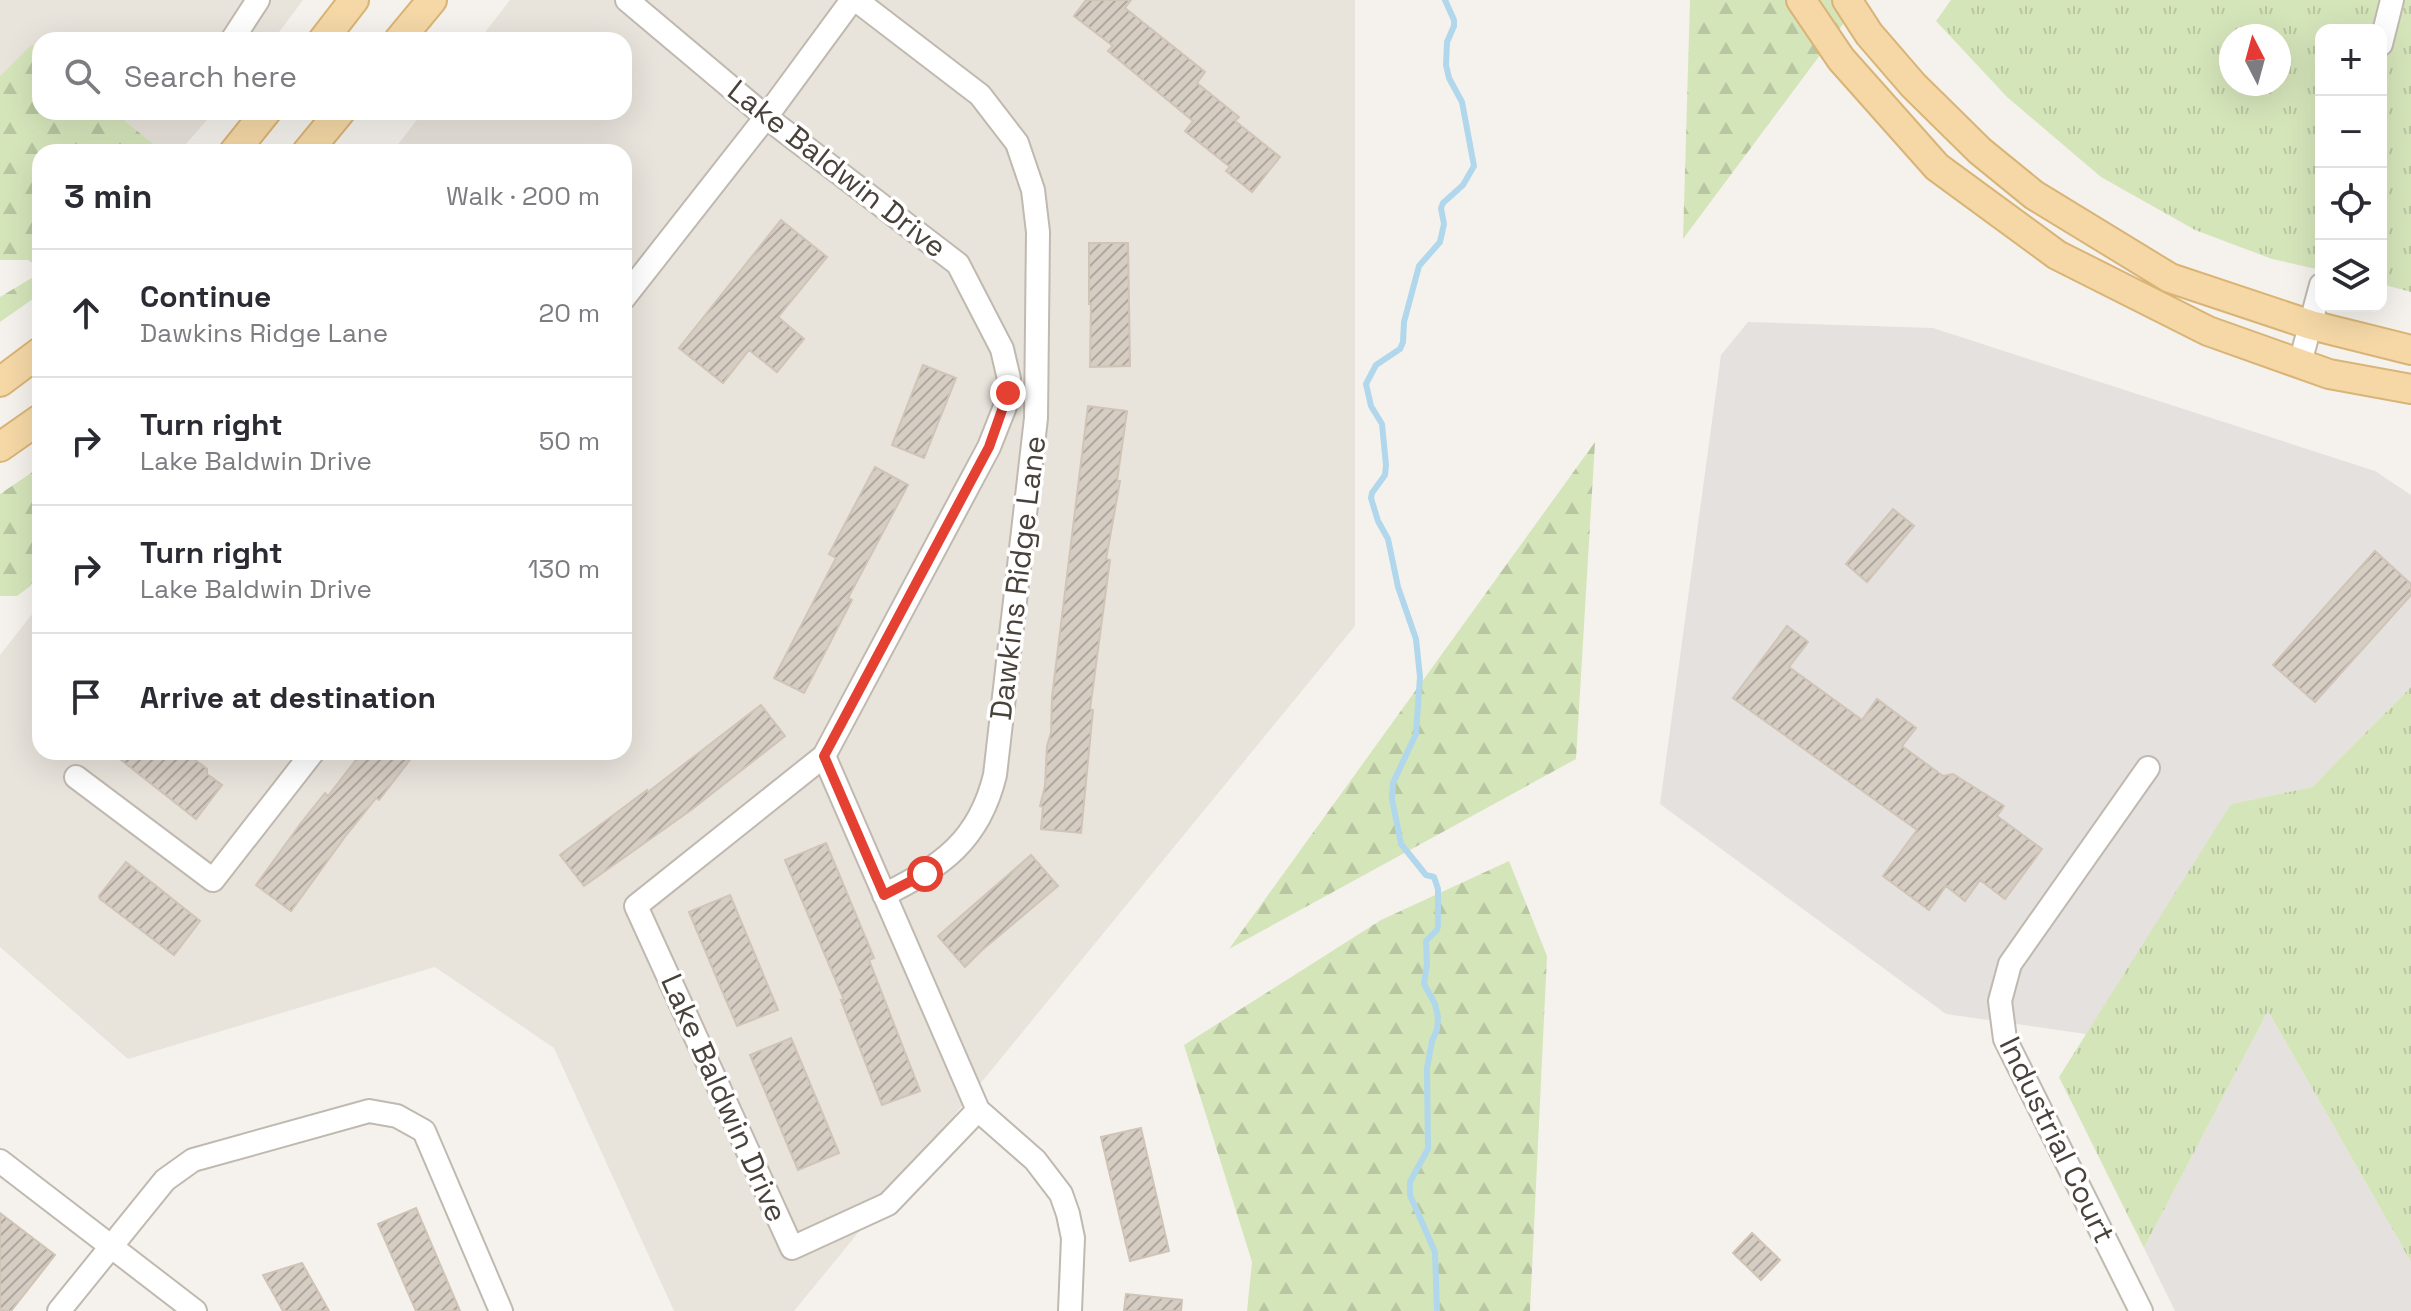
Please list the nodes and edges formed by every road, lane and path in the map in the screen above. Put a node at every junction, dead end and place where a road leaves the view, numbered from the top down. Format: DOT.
graph roads {
  1 [pos="258,0"];
  2 [pos="354,0"];
  3 [pos="432,0"];
  4 [pos="627,0"];
  5 [pos="854,0"];
  6 [pos="1801,0"];
  7 [pos="1847,0"];
  8 [pos="2392,0"];
  9 [pos="2386,24"];
  10 [pos="237,32"];
  11 [pos="329,32"];
  12 [pos="406,32"];
  13 [pos="766,117"];
  14 [pos="260,120"];
  15 [pos="333,120"];
  16 [pos="240,144"];
  17 [pos="314,144"];
  18 [pos="632,288"];
  19 [pos="2315,309"];
  20 [pos="2311,325"];
  21 [pos="2411,350"];
  22 [pos="32,358"];
  23 [pos="2300,363"];
  24 [pos="0,382"];
  25 [pos="2411,389"];
  26 [pos="32,425"];
  27 [pos="0,447"];
  28 [pos="824,756"];
  29 [pos="307,760"];
  30 [pos="2148,768"];
  31 [pos="76,777"];
  32 [pos="884,895"];
  33 [pos="978,1110"];
  34 [pos="0,1161"];
  35 [pos="111,1246"];
  36 [pos="59,1311"];
  37 [pos="195,1311"];
  38 [pos="501,1311"];
  39 [pos="1070,1311"];
  40 [pos="2141,1311"];
  1 -- 10 [label="street"];
  2 -- 11 [label="main road"];
  3 -- 12 [label="main road"];
  4 -- 13 [label="street, Lake Baldwin Drive"];
  5 -- 13 [label="street"];
  5 -- 32 [label="street, Dawkins Ridge Lane"];
  6 -- 23 [label="main road"];
  7 -- 20 [label="main road"];
  8 -- 9 [label="street"];
  13 -- 18 [label="street"];
  13 -- 28 [label="street, Lake Baldwin Drive"];
  14 -- 16 [label="main road"];
  15 -- 17 [label="main road"];
  19 -- 20 [label="street"];
  20 -- 21 [label="main road"];
  20 -- 23 [label="street"];
  22 -- 24 [label="main road"];
  23 -- 25 [label="main road"];
  26 -- 27 [label="main road"];
  28 -- 32 [label="street"];
  28 -- 33 [label="street, Lake Baldwin Drive"];
  29 -- 31 [label="street"];
  30 -- 40 [label="street, Industrial Court"];
  32 -- 33 [label="street"];
  33 -- 39 [label="street"];
  34 -- 35 [label="street"];
  35 -- 36 [label="street"];
  35 -- 37 [label="street"];
  35 -- 38 [label="street"];
}
